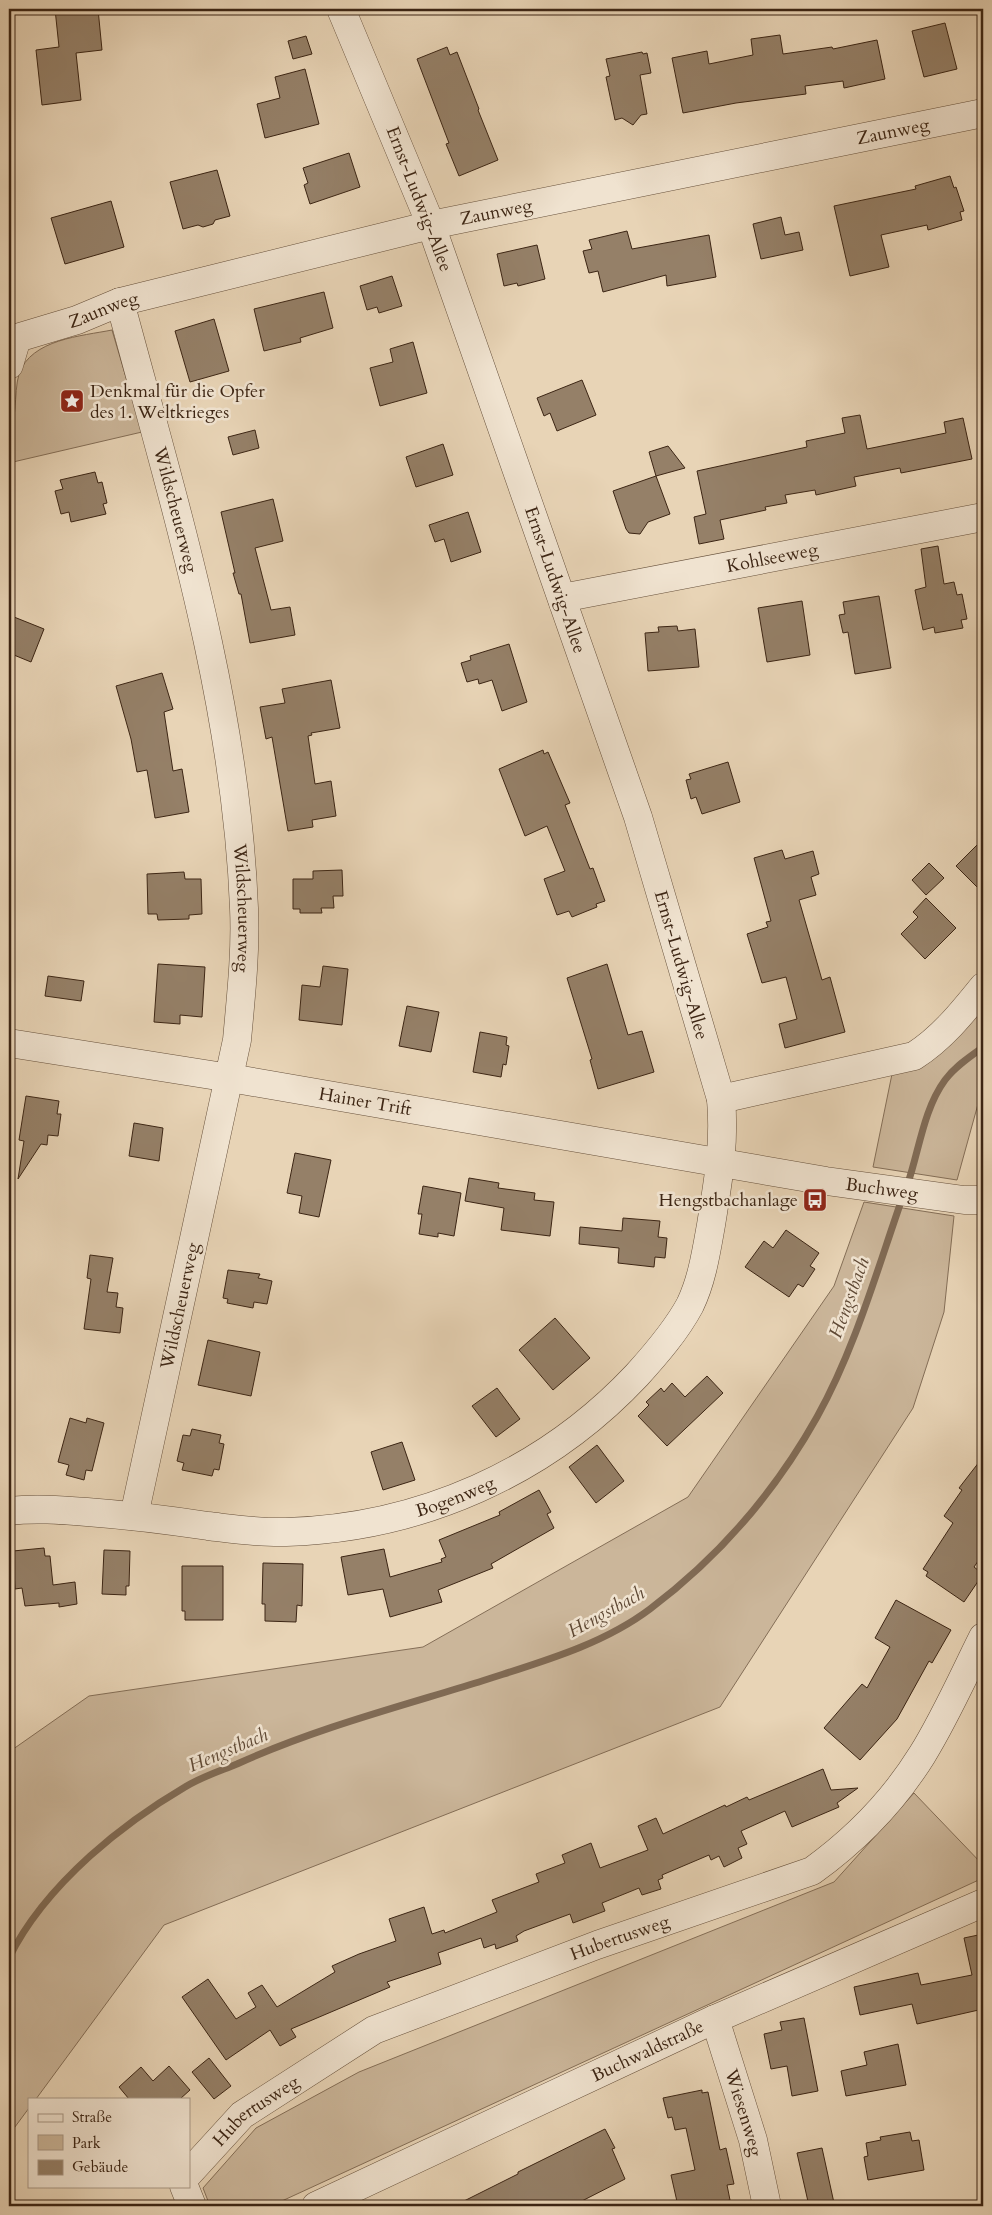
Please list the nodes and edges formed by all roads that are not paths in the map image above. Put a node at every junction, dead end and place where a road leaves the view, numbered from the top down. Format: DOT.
graph roads {
  1 [pos="341,9"];
  2 [pos="983,113"];
  3 [pos="431,225"];
  4 [pos="120,302"];
  5 [pos="13,332"];
  6 [pos="9,365"];
  7 [pos="983,517"];
  8 [pos="562,598"];
  9 [pos="983,987"];
  10 [pos="9,1043"];
  11 [pos="230,1078"];
  12 [pos="721,1099"];
  13 [pos="721,1164"];
  14 [pos="983,1200"];
  15 [pos="9,1511"];
  16 [pos="134,1516"];
  17 [pos="983,1637"];
  18 [pos="983,1903"];
  19 [pos="715,2019"];
  20 [pos="190,2172"];
  21 [pos="185,2188"];
  22 [pos="192,2206"];
  23 [pos="316,2206"];
  24 [pos="767,2206"];
  1 -- 3 [label="street, Ernst-Ludwig-Allee"];
  2 -- 3 [label="street, Zaunweg"];
  3 -- 4 [label="street, Zaunweg"];
  3 -- 8 [label="street, Ernst-Ludwig-Allee"];
  4 -- 5 [label="street, Zaunweg"];
  4 -- 11 [label="street, Wildscheuerweg"];
  5 -- 6 [label="street"];
  7 -- 8 [label="street, Kohlseeweg"];
  8 -- 12 [label="street, Ernst-Ludwig-Allee"];
  9 -- 12 [label="street"];
  10 -- 11 [label="street, Hainer Trift"];
  11 -- 13 [label="street, Hainer Trift"];
  11 -- 16 [label="street, Wildscheuerweg"];
  12 -- 13 [label="street, Ernst-Ludwig-Allee"];
  13 -- 14 [label="street, Buchweg"];
  13 -- 16 [label="street, Bogenweg"];
  15 -- 16 [label="street, Bogenweg"];
  17 -- 20 [label="street, Hubertusweg"];
  18 -- 19 [label="street, Buchwaldstraße"];
  19 -- 23 [label="street, Buchwaldstraße"];
  19 -- 24 [label="street, Wiesenweg"];
  21 -- 22 [label="street"];
}
